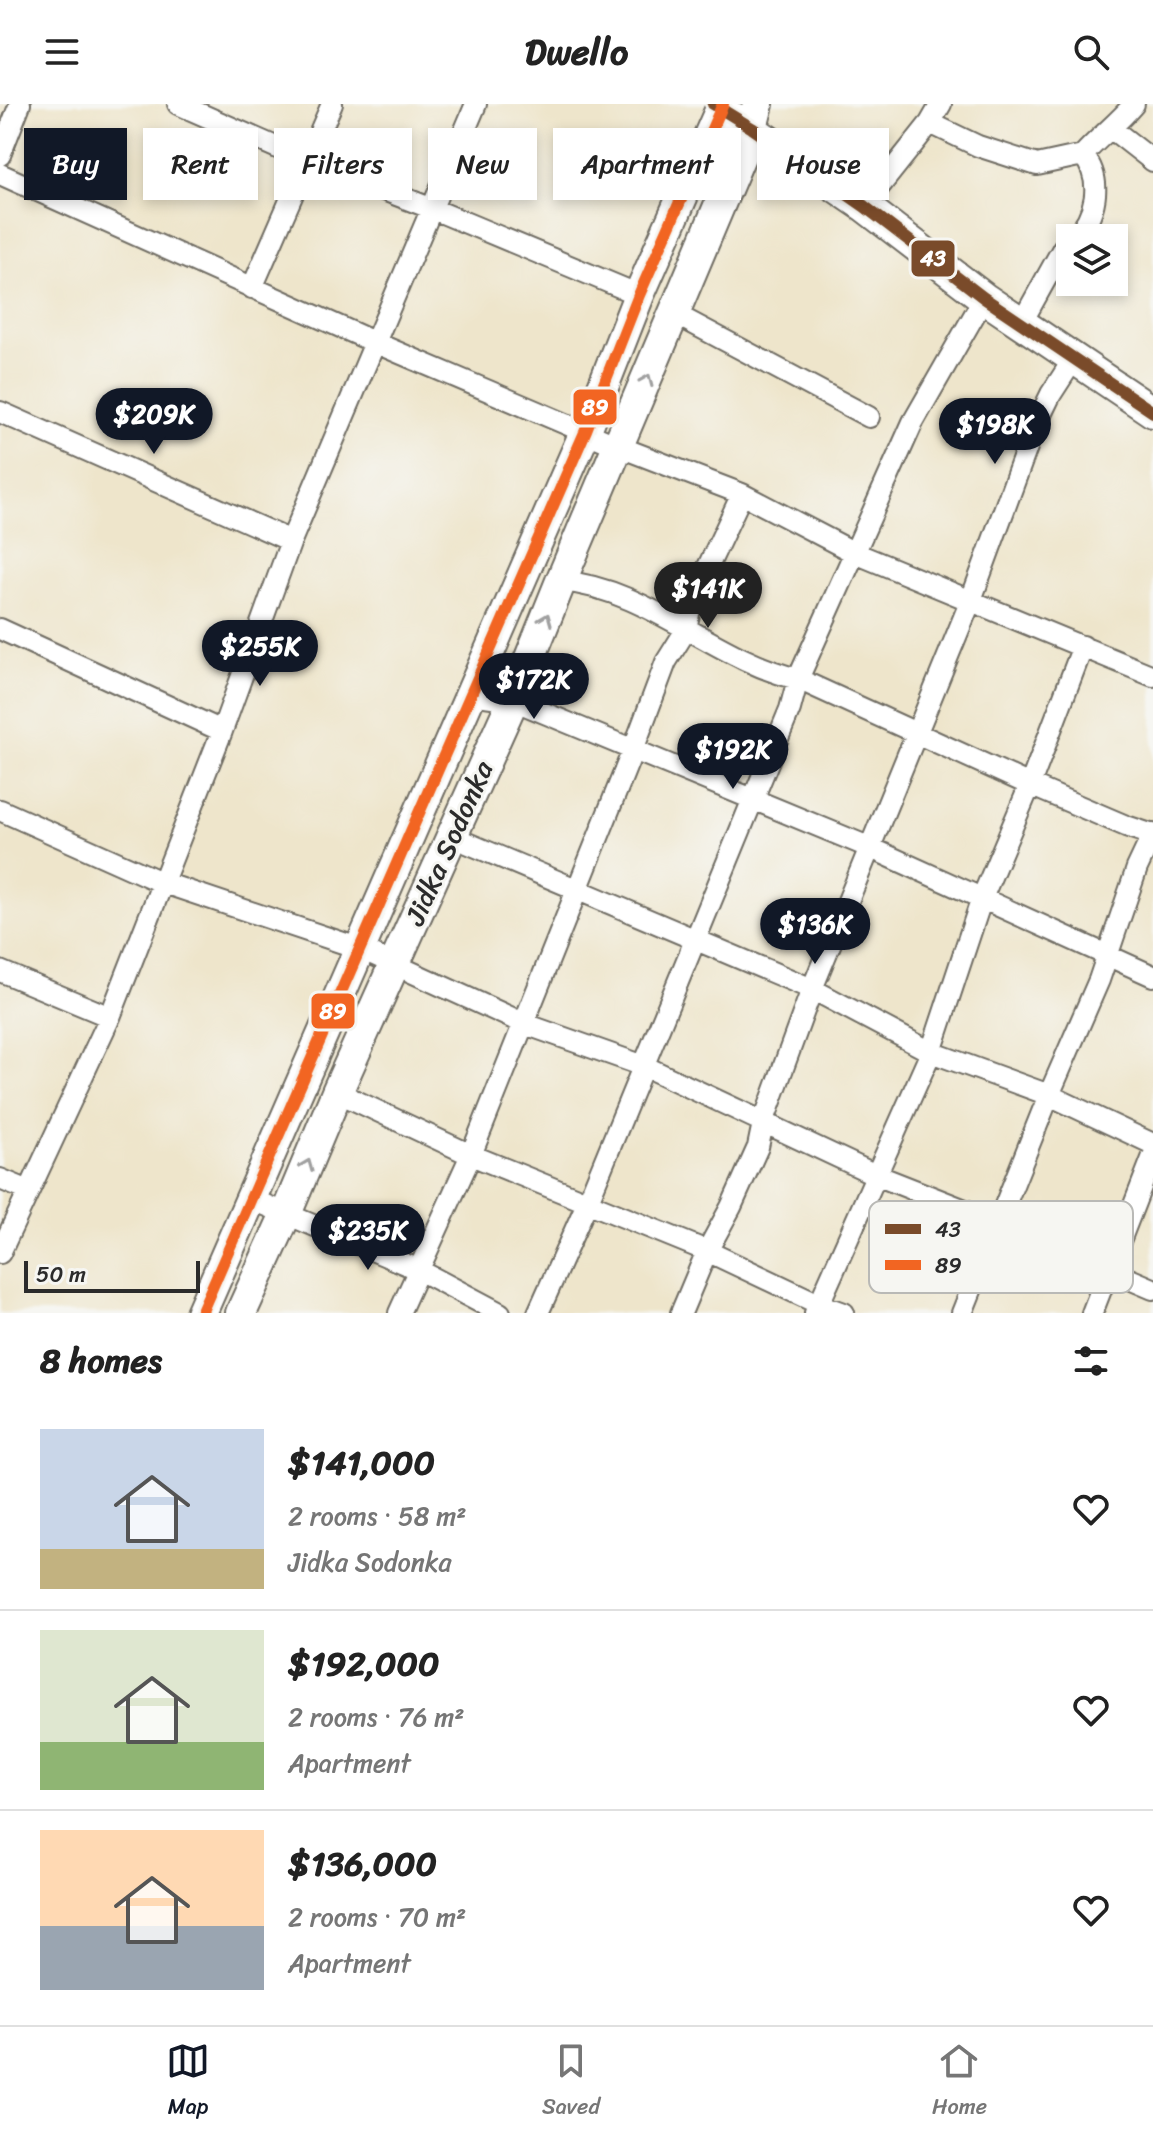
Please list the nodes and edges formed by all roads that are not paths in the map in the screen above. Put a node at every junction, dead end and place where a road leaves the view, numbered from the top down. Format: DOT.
graph roads {
  1 [pos="20,104"];
  2 [pos="178,104"];
  3 [pos="332,104"];
  4 [pos="476,104"];
  5 [pos="941,104"];
  6 [pos="1134,104"];
  7 [pos="719,106"];
  8 [pos="755,116"];
  9 [pos="930,123"];
  10 [pos="320,128"];
  11 [pos="1112,129"];
  12 [pos="274,146"];
  13 [pos="0,155"];
  14 [pos="1083,155"];
  15 [pos="1153,161"];
  16 [pos="0,174"];
  17 [pos="288,200"];
  18 [pos="409,200"];
  19 [pos="864,206"];
  20 [pos="433,209"];
  21 [pos="1087,224"];
  22 [pos="1056,261"];
  23 [pos="252,288"];
  24 [pos="639,295"];
  25 [pos="984,298"];
  26 [pos="675,314"];
  27 [pos="1022,322"];
  28 [pos="376,343"];
  29 [pos="1073,360"];
  30 [pos="0,412"];
  31 [pos="1153,412"];
  32 [pos="869,417"];
  33 [pos="586,430"];
  34 [pos="620,447"];
  35 [pos="742,494"];
  36 [pos="291,541"];
  37 [pos="855,553"];
  38 [pos="561,581"];
  39 [pos="971,600"];
  40 [pos="0,629"];
  41 [pos="686,630"];
  42 [pos="1083,646"];
  43 [pos="1153,676"];
  44 [pos="798,679"];
  45 [pos="471,694"];
  46 [pos="513,700"];
  47 [pos="222,731"];
  48 [pos="916,733"];
  49 [pos="633,750"];
  50 [pos="1030,785"];
  51 [pos="754,798"];
  52 [pos="0,810"];
  53 [pos="1153,834"];
  54 [pos="453,837"];
  55 [pos="871,848"];
  56 [pos="161,882"];
  57 [pos="576,891"];
  58 [pos="982,898"];
  59 [pos="696,941"];
  60 [pos="361,949"];
  61 [pos="1108,956"];
  62 [pos="393,966"];
  63 [pos="0,971"];
  64 [pos="1153,976"];
  65 [pos="812,989"];
  66 [pos="110,1017"];
  67 [pos="525,1024"];
  68 [pos="931,1052"];
  69 [pos="644,1066"];
  70 [pos="337,1092"];
  71 [pos="1049,1095"];
  72 [pos="763,1123"];
  73 [pos="1153,1144"];
  74 [pos="471,1155"];
  75 [pos="1153,1156"];
  76 [pos="876,1175"];
  77 [pos="0,1179"];
  78 [pos="29,1191"];
  79 [pos="251,1199"];
  80 [pos="588,1201"];
  81 [pos="942,1201"];
  82 [pos="1007,1201"];
  83 [pos="1133,1209"];
  84 [pos="286,1214"];
  85 [pos="707,1251"];
  86 [pos="0,1253"];
  87 [pos="417,1269"];
  88 [pos="1133,1280"];
  89 [pos="1153,1289"];
  90 [pos="970,1293"];
  91 [pos="1100,1293"];
  92 [pos="817,1308"];
  93 [pos="201,1313"];
  94 [pos="241,1313"];
  95 [pos="399,1313"];
  96 [pos="500,1313"];
  97 [pos="538,1313"];
  98 [pos="681,1313"];
  99 [pos="844,1313"];
  100 [pos="962,1313"];
  101 [pos="1092,1313"];
  1 -- 13 [label="street"];
  2 -- 12 [label="street"];
  3 -- 10 [label="street"];
  4 -- 20 [label="street"];
  5 -- 9 [label="street"];
  6 -- 11 [label="street"];
  7 -- 8 [label="main road"];
  7 -- 24 [label="main road, Jidka Sodonka"];
  8 -- 19 [label="main road"];
  8 -- 26 [label="main road, Jidka Sodonka"];
  9 -- 14 [label="street"];
  9 -- 19 [label="street"];
  11 -- 14 [label="street"];
  11 -- 15 [label="street"];
  14 -- 21 [label="street"];
  16 -- 23 [label="street"];
  17 -- 23 [label="street"];
  18 -- 20 [label="street"];
  19 -- 25 [label="main road"];
  20 -- 24 [label="street"];
  20 -- 28 [label="street"];
  22 -- 27 [label="street"];
  23 -- 28 [label="street"];
  24 -- 33 [label="main road, Jidka Sodonka"];
  25 -- 27 [label="main road"];
  25 -- 37 [label="street"];
  26 -- 32 [label="street"];
  34 -- 26 [label="main road, Jidka Sodonka, one-way"];
  27 -- 29 [label="main road"];
  28 -- 33 [label="street"];
  28 -- 36 [label="street"];
  29 -- 31 [label="main road"];
  29 -- 39 [label="street"];
  30 -- 36 [label="street"];
  33 -- 34 [label="street"];
  33 -- 45 [label="main road, Jidka Sodonka"];
  34 -- 35 [label="street"];
  34 -- 38 [label="main road, Jidka Sodonka"];
  35 -- 37 [label="street"];
  35 -- 41 [label="street"];
  36 -- 47 [label="street"];
  37 -- 39 [label="street"];
  37 -- 44 [label="street"];
  38 -- 41 [label="street"];
  46 -- 38 [label="main road, Jidka Sodonka, one-way"];
  39 -- 42 [label="street"];
  39 -- 48 [label="street"];
  40 -- 47 [label="street"];
  41 -- 44 [label="street"];
  41 -- 49 [label="street"];
  42 -- 43 [label="street"];
  42 -- 50 [label="street"];
  44 -- 48 [label="street"];
  44 -- 51 [label="street"];
  45 -- 46 [label="street"];
  45 -- 60 [label="main road, Jidka Sodonka"];
  46 -- 49 [label="street"];
  46 -- 54 [label="main road, Jidka Sodonka"];
  47 -- 56 [label="street"];
  48 -- 50 [label="street"];
  48 -- 55 [label="street"];
  49 -- 51 [label="street"];
  49 -- 57 [label="street"];
  50 -- 53 [label="street"];
  50 -- 58 [label="street"];
  51 -- 55 [label="street"];
  51 -- 59 [label="street"];
  52 -- 56 [label="street"];
  53 -- 61 [label="street"];
  54 -- 57 [label="street"];
  54 -- 62 [label="main road, Jidka Sodonka"];
  55 -- 58 [label="street"];
  55 -- 65 [label="street"];
  56 -- 60 [label="street"];
  56 -- 66 [label="street"];
  57 -- 59 [label="street"];
  57 -- 67 [label="street"];
  58 -- 61 [label="street"];
  58 -- 68 [label="street"];
  59 -- 65 [label="street"];
  59 -- 69 [label="street"];
  60 -- 62 [label="street"];
  60 -- 79 [label="main road, Jidka Sodonka"];
  61 -- 64 [label="street"];
  61 -- 71 [label="street"];
  62 -- 67 [label="street"];
  62 -- 70 [label="main road, Jidka Sodonka"];
  63 -- 66 [label="street"];
  65 -- 68 [label="street"];
  65 -- 72 [label="street"];
  66 -- 78 [label="street"];
  67 -- 69 [label="street"];
  67 -- 74 [label="street"];
  68 -- 71 [label="street"];
  68 -- 76 [label="street"];
  69 -- 72 [label="street"];
  69 -- 80 [label="street"];
  70 -- 74 [label="street"];
  84 -- 70 [label="main road, Jidka Sodonka, one-way"];
  71 -- 73 [label="street"];
  71 -- 82 [label="street"];
  72 -- 76 [label="street"];
  72 -- 85 [label="street"];
  74 -- 80 [label="street"];
  74 -- 87 [label="street"];
  75 -- 83 [label="street"];
  76 -- 81 [label="street"];
  76 -- 92 [label="street"];
  77 -- 78 [label="street"];
  78 -- 86 [label="street"];
  79 -- 84 [label="street"];
  79 -- 93 [label="main road, Jidka Sodonka"];
  80 -- 85 [label="street"];
  80 -- 97 [label="street"];
  84 -- 87 [label="street"];
  84 -- 94 [label="main road, Jidka Sodonka"];
  85 -- 92 [label="street"];
  85 -- 98 [label="street"];
  87 -- 95 [label="street"];
  87 -- 96 [label="street"];
  88 -- 89 [label="street"];
  90 -- 100 [label="street"];
  91 -- 101 [label="street"];
  92 -- 99 [label="street"];
}
